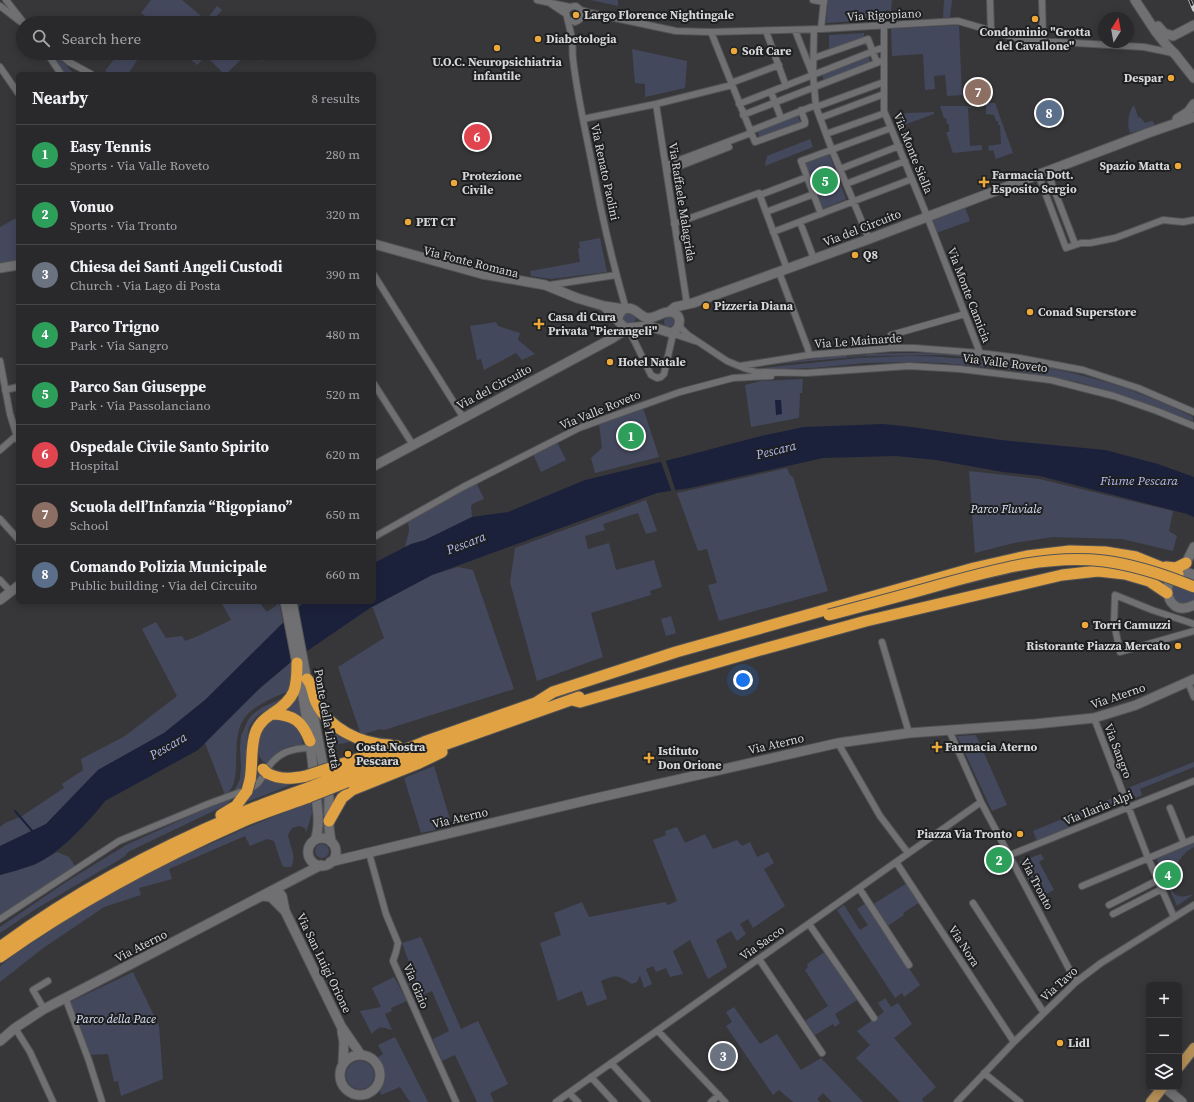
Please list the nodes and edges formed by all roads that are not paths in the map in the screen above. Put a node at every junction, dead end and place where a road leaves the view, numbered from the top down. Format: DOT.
graph roads {
  1 [pos="6,0"];
  2 [pos="537,0"];
  3 [pos="813,0"];
  4 [pos="990,0"];
  5 [pos="1042,0"];
  6 [pos="1136,0"];
  7 [pos="824,1"];
  8 [pos="550,3"];
  9 [pos="568,4"];
  10 [pos="0,5"];
  11 [pos="580,10"];
  12 [pos="591,13"];
  13 [pos="19,16"];
  14 [pos="16,17"];
  15 [pos="567,17"];
  16 [pos="579,19"];
  17 [pos="884,26"];
  18 [pos="1194,26"];
  19 [pos="822,29"];
  20 [pos="795,30"];
  21 [pos="814,30"];
  22 [pos="766,31"];
  23 [pos="991,31"];
  24 [pos="711,32"];
  25 [pos="1173,36"];
  26 [pos="572,39"];
  27 [pos="1043,42"];
  28 [pos="884,47"];
  29 [pos="873,52"];
  30 [pos="1175,54"];
  31 [pos="814,58"];
  32 [pos="52,60"];
  33 [pos="67,60"];
  34 [pos="884,60"];
  35 [pos="877,63"];
  36 [pos="779,65"];
  37 [pos="0,67"];
  38 [pos="60,72"];
  39 [pos="86,72"];
  40 [pos="813,75"];
  41 [pos="1193,78"];
  42 [pos="884,82"];
  43 [pos="731,84"];
  44 [pos="786,86"];
  45 [pos="814,87"];
  46 [pos="16,90"];
  47 [pos="771,92"];
  48 [pos="884,94"];
  49 [pos="775,102"];
  50 [pos="656,104"];
  51 [pos="739,104"];
  52 [pos="1194,104"];
  53 [pos="816,106"];
  54 [pos="801,110"];
  55 [pos="885,113"];
  56 [pos="743,115"];
  57 [pos="1194,117"];
  58 [pos="781,118"];
  59 [pos="820,118"];
  60 [pos="583,119"];
  61 [pos="1169,125"];
  62 [pos="891,128"];
  63 [pos="750,132"];
  64 [pos="826,134"];
  65 [pos="899,146"];
  66 [pos="832,150"];
  67 [pos="905,162"];
  68 [pos="666,168"];
  69 [pos="840,169"];
  70 [pos="1043,172"];
  71 [pos="808,177"];
  72 [pos="912,179"];
  73 [pos="846,184"];
  74 [pos="759,194"];
  75 [pos="814,194"];
  76 [pos="854,201"];
  77 [pos="766,212"];
  78 [pos="821,214"];
  79 [pos="927,216"];
  80 [pos="1194,220"];
  81 [pos="800,222"];
  82 [pos="674,224"];
  83 [pos="773,232"];
  84 [pos="869,239"];
  85 [pos="1075,244"];
  86 [pos="376,245"];
  87 [pos="376,251"];
  88 [pos="814,259"];
  89 [pos="16,265"];
  90 [pos="0,268"];
  91 [pos="783,270"];
  92 [pos="616,275"];
  93 [pos="376,278"];
  94 [pos="544,285"];
  95 [pos="564,293"];
  96 [pos="690,303"];
  97 [pos="604,306"];
  98 [pos="624,309"];
  99 [pos="637,312"];
  100 [pos="669,312"];
  101 [pos="965,314"];
  102 [pos="618,320"];
  103 [pos="676,328"];
  104 [pos="630,331"];
  105 [pos="698,342"];
  106 [pos="892,348"];
  107 [pos="980,353"];
  108 [pos="809,355"];
  109 [pos="0,361"];
  110 [pos="741,367"];
  111 [pos="806,373"];
  112 [pos="16,387"];
  113 [pos="376,387"];
  114 [pos="3,389"];
  115 [pos="1194,412"];
  116 [pos="463,417"];
  117 [pos="1194,426"];
  118 [pos="16,435"];
  119 [pos="16,439"];
  120 [pos="412,445"];
  121 [pos="0,450"];
  122 [pos="376,465"];
  123 [pos="0,519"];
  124 [pos="376,536"];
  125 [pos="16,537"];
  126 [pos="1194,547"];
  127 [pos="1182,570"];
  128 [pos="1194,575"];
  129 [pos="0,580"];
  130 [pos="1194,587"];
  131 [pos="14,589"];
  132 [pos="1167,593"];
  133 [pos="1194,595"];
  134 [pos="0,600"];
  135 [pos="285,604"];
  136 [pos="292,604"];
  137 [pos="1194,605"];
  138 [pos="830,619"];
  139 [pos="1194,624"];
  140 [pos="1194,631"];
  141 [pos="882,642"];
  142 [pos="297,663"];
  143 [pos="307,679"];
  144 [pos="1191,681"];
  145 [pos="304,693"];
  146 [pos="1194,697"];
  147 [pos="572,700"];
  148 [pos="534,704"];
  149 [pos="273,714"];
  150 [pos="1094,718"];
  151 [pos="460,730"];
  152 [pos="949,730"];
  153 [pos="909,733"];
  154 [pos="472,735"];
  155 [pos="838,743"];
  156 [pos="310,745"];
  157 [pos="399,746"];
  158 [pos="252,752"];
  159 [pos="344,773"];
  160 [pos="1194,782"];
  161 [pos="308,792"];
  162 [pos="981,802"];
  163 [pos="1128,808"];
  164 [pos="1170,808"];
  165 [pos="329,822"];
  166 [pos="203,830"];
  167 [pos="1194,839"];
  168 [pos="315,840"];
  169 [pos="331,842"];
  170 [pos="1184,843"];
  171 [pos="336,851"];
  172 [pos="908,853"];
  173 [pos="367,854"];
  174 [pos="308,855"];
  175 [pos="1010,855"];
  176 [pos="1148,858"];
  177 [pos="330,862"];
  178 [pos="896,862"];
  179 [pos="321,865"];
  180 [pos="296,878"];
  181 [pos="1158,880"];
  182 [pos="288,883"];
  183 [pos="1082,886"];
  184 [pos="859,888"];
  185 [pos="276,889"];
  186 [pos="1162,889"];
  187 [pos="263,896"];
  188 [pos="973,903"];
  189 [pos="1109,905"];
  190 [pos="1194,905"];
  191 [pos="283,906"];
  192 [pos="1113,914"];
  193 [pos="1174,917"];
  194 [pos="0,919"];
  195 [pos="808,924"];
  196 [pos="0,947"];
  197 [pos="0,957"];
  198 [pos="759,959"];
  199 [pos="910,966"];
  200 [pos="48,981"];
  201 [pos="1076,982"];
  202 [pos="65,997"];
  203 [pos="44,1009"];
  204 [pos="1044,1013"];
  205 [pos="874,1018"];
  206 [pos="341,1026"];
  207 [pos="16,1028"];
  208 [pos="658,1031"];
  209 [pos="0,1041"];
  210 [pos="1014,1042"];
  211 [pos="1194,1048"];
  212 [pos="822,1053"];
  213 [pos="362,1055"];
  214 [pos="343,1063"];
  215 [pos="611,1063"];
  216 [pos="1182,1063"];
  217 [pos="984,1073"];
  218 [pos="592,1077"];
  219 [pos="1160,1090"];
  220 [pos="1167,1090"];
  221 [pos="373,1091"];
  222 [pos="569,1093"];
  223 [pos="354,1094"];
  224 [pos="719,1095"];
  225 [pos="53,1102"];
  226 [pos="102,1102"];
  227 [pos="362,1102"];
  228 [pos="370,1102"];
  229 [pos="456,1102"];
  230 [pos="556,1102"];
  231 [pos="578,1102"];
  232 [pos="614,1102"];
  233 [pos="648,1102"];
  234 [pos="710,1102"];
  235 [pos="725,1102"];
  236 [pos="957,1102"];
  237 [pos="1020,1102"];
  238 [pos="1150,1102"];
  239 [pos="1182,1102"];
  1 -- 10 [label="street"];
  1 -- 13 [label="street"];
  2 -- 8 [label="street"];
  3 -- 7 [label="street"];
  4 -- 23 [label="street"];
  5 -- 27 [label="street"];
  6 -- 25 [label="main road"];
  6 -- 30 [label="main road"];
  7 -- 19 [label="street"];
  8 -- 9 [label="street"];
  8 -- 15 [label="street"];
  9 -- 11 [label="street"];
  9 -- 15 [label="street"];
  10 -- 14 [label="street"];
  11 -- 12 [label="street, Via Rigopiano"];
  11 -- 16 [label="street"];
  12 -- 16 [label="street"];
  12 -- 24 [label="street, Via Rigopiano"];
  15 -- 16 [label="street"];
  15 -- 26 [label="street, Via Renato Paolini"];
  16 -- 26 [label="street, Via Renato Paolini"];
  17 -- 19 [label="street, Via Rigopiano"];
  17 -- 23 [label="street, Via Rigopiano"];
  17 -- 28 [label="street, Via Monte Siella"];
  18 -- 25 [label="main road"];
  19 -- 21 [label="street, Via Rigopiano"];
  20 -- 21 [label="street, Via Rigopiano"];
  20 -- 22 [label="street, Via Rigopiano"];
  20 -- 40 [label="street"];
  21 -- 31 [label="street"];
  22 -- 24 [label="street, Via Rigopiano"];
  22 -- 36 [label="street"];
  23 -- 27 [label="street, Via Rigopiano"];
  24 -- 43 [label="street"];
  25 -- 30 [label="main road"];
  26 -- 60 [label="street, Via Renato Paolini"];
  27 -- 30 [label="street, Via Rigopiano"];
  28 -- 29 [label="street"];
  28 -- 34 [label="street, Via Monte Siella"];
  29 -- 31 [label="street"];
  29 -- 35 [label="street"];
  29 -- 40 [label="street"];
  30 -- 41 [label="main road"];
  31 -- 40 [label="street"];
  32 -- 38 [label="street"];
  33 -- 39 [label="street"];
  34 -- 35 [label="street"];
  34 -- 42 [label="street, Via Monte Siella"];
  35 -- 45 [label="street"];
  36 -- 43 [label="street"];
  36 -- 44 [label="street"];
  37 -- 46 [label="street"];
  40 -- 44 [label="street"];
  40 -- 45 [label="street"];
  42 -- 48 [label="street, Via Monte Siella"];
  42 -- 53 [label="street"];
  43 -- 50 [label="street"];
  43 -- 51 [label="street"];
  44 -- 47 [label="street"];
  45 -- 49 [label="street"];
  45 -- 53 [label="street"];
  47 -- 49 [label="street"];
  47 -- 51 [label="street"];
  48 -- 55 [label="street, Via Monte Siella"];
  48 -- 59 [label="street"];
  49 -- 56 [label="street"];
  49 -- 58 [label="street"];
  50 -- 60 [label="street"];
  50 -- 68 [label="street, Via Raffaele Malagrida"];
  51 -- 56 [label="street"];
  52 -- 61 [label="main road, Via del Circuito"];
  53 -- 54 [label="street"];
  53 -- 59 [label="street"];
  54 -- 58 [label="street"];
  54 -- 63 [label="street"];
  55 -- 62 [label="street, Via Monte Siella"];
  55 -- 64 [label="street"];
  56 -- 63 [label="street"];
  57 -- 61 [label="main road, Via del Circuito"];
  58 -- 63 [label="street"];
  59 -- 64 [label="street"];
  60 -- 92 [label="street, Via Renato Paolini"];
  61 -- 70 [label="main road, Via del Circuito"];
  62 -- 65 [label="street, Via Monte Siella"];
  62 -- 66 [label="street"];
  63 -- 68 [label="street"];
  64 -- 66 [label="street"];
  65 -- 67 [label="street, Via Monte Siella"];
  65 -- 69 [label="street"];
  66 -- 69 [label="street"];
  66 -- 71 [label="street"];
  67 -- 72 [label="street, Via Monte Siella"];
  67 -- 73 [label="street"];
  68 -- 82 [label="street, Via Raffaele Malagrida"];
  69 -- 73 [label="street"];
  70 -- 79 [label="main road, Via del Circuito"];
  70 -- 85 [label="street"];
  70 -- 85 [label="street"];
  71 -- 74 [label="street"];
  71 -- 75 [label="street"];
  72 -- 76 [label="street"];
  72 -- 79 [label="street, Via Monte Siella"];
  73 -- 76 [label="street"];
  74 -- 77 [label="street"];
  74 -- 82 [label="street"];
  75 -- 77 [label="street"];
  75 -- 78 [label="street"];
  76 -- 78 [label="street"];
  76 -- 84 [label="street"];
  77 -- 83 [label="street"];
  78 -- 81 [label="street"];
  79 -- 84 [label="main road, Via del Circuito"];
  79 -- 101 [label="street, Via Monte Camicia"];
  80 -- 85 [label="street"];
  81 -- 83 [label="street"];
  81 -- 88 [label="street"];
  82 -- 96 [label="street, Via Raffaele Malagrida"];
  83 -- 91 [label="street"];
  84 -- 88 [label="main road, Via del Circuito"];
  86 -- 94 [label="main road, Via Fonte Romana"];
  87 -- 95 [label="main road, Via Fonte Romana"];
  88 -- 91 [label="main road, Via del Circuito"];
  89 -- 90 [label="main road"];
  91 -- 96 [label="main road, Via del Circuito"];
  91 -- 108 [label="street"];
  92 -- 94 [label="street, Via Fonte Romana"];
  92 -- 98 [label="street, Via Renato Paolini"];
  93 -- 116 [label="street"];
  94 -- 95 [label="main road, Via Fonte Romana"];
  95 -- 97 [label="main road, Via Fonte Romana"];
  96 -- 100 [label="main road, Via del Circuito"];
  96 -- 103 [label="main road"];
  97 -- 98 [label="main road, Via Fonte Romana"];
  97 -- 102 [label="main road, Via Fonte Romana"];
  98 -- 99 [label="main road"];
  98 -- 102 [label="main road"];
  99 -- 100 [label="main road, Via del Circuito"];
  99 -- 104 [label="main road"];
  100 -- 103 [label="main road"];
  101 -- 106 [label="street"];
  101 -- 107 [label="street, Via Monte Camicia"];
  102 -- 104 [label="main road"];
  103 -- 104 [label="main road"];
  103 -- 104 [label="street"];
  103 -- 105 [label="street"];
  103 -- 105 [label="street"];
  104 -- 116 [label="main road, Via del Circuito"];
  105 -- 110 [label="street"];
  106 -- 107 [label="street, Via Le Mainarde"];
  106 -- 108 [label="street, Via Le Mainarde"];
  107 -- 115 [label="street, Via Monte Camicia"];
  108 -- 110 [label="street, Via Le Mainarde"];
  109 -- 114 [label="street"];
  110 -- 111 [label="street, Via Valle Roveto"];
  111 -- 117 [label="street, Via Valle Roveto"];
  111 -- 124 [label="street, Via Valle Roveto"];
  112 -- 114 [label="street"];
  113 -- 120 [label="street"];
  114 -- 118 [label="street"];
  116 -- 120 [label="main road, Via del Circuito"];
  119 -- 121 [label="street"];
  120 -- 122 [label="main road, Via del Circuito"];
  123 -- 125 [label="street"];
  126 -- 127 [label="main road"];
  127 -- 128 [label="main road"];
  127 -- 132 [label="main road"];
  127 -- 148 [label="highway"];
  129 -- 131 [label="street"];
  130 -- 138 [label="highway, bridge"];
  131 -- 134 [label="main road"];
  132 -- 137 [label="main road"];
  132 -- 147 [label="highway"];
  133 -- 138 [label="highway"];
  135 -- 142 [label="main road, Ponte della Libertà"];
  136 -- 143 [label="main road, Ponte della Libertà"];
  138 -- 147 [label="highway"];
  138 -- 148 [label="highway"];
  139 -- 140 [label="street"];
  141 -- 153 [label="street"];
  142 -- 145 [label="highway"];
  143 -- 145 [label="highway"];
  144 -- 146 [label="street"];
  144 -- 150 [label="main road, Via Aterno"];
  145 -- 149 [label="highway"];
  145 -- 156 [label="main road, Ponte della Libertà"];
  145 -- 157 [label="highway"];
  145 -- 165 [label="main road, Ponte della Libertà"];
  147 -- 154 [label="highway"];
  148 -- 151 [label="highway"];
  149 -- 156 [label="highway"];
  149 -- 158 [label="highway"];
  150 -- 152 [label="main road, Via Aterno"];
  150 -- 163 [label="street, Via Sangro"];
  151 -- 157 [label="highway"];
  151 -- 159 [label="highway"];
  152 -- 153 [label="main road, Via Aterno"];
  152 -- 162 [label="street, Via Tronto"];
  153 -- 155 [label="main road, Via Aterno"];
  154 -- 159 [label="highway"];
  154 -- 165 [label="highway"];
  155 -- 172 [label="street"];
  155 -- 173 [label="main road, Via Aterno"];
  156 -- 168 [label="main road, Ponte della Libertà"];
  156 -- 194 [label="street"];
  157 -- 159 [label="highway"];
  158 -- 159 [label="highway, bridge"];
  158 -- 166 [label="highway"];
  159 -- 161 [label="highway, bridge"];
  160 -- 163 [label="street, Via Ilaria Alpi"];
  161 -- 166 [label="highway"];
  161 -- 197 [label="highway"];
  162 -- 172 [label="street, Via Sacco"];
  162 -- 175 [label="street, Via Tronto"];
  163 -- 175 [label="street, Via Ilaria Alpi"];
  163 -- 176 [label="street, Via Sangro"];
  164 -- 170 [label="street"];
  165 -- 169 [label="main road, Ponte della Libertà"];
  166 -- 196 [label="highway"];
  167 -- 170 [label="street"];
  168 -- 169 [label="main road"];
  168 -- 174 [label="main road"];
  169 -- 171 [label="main road"];
  170 -- 176 [label="street"];
  171 -- 173 [label="main road, Via Aterno"];
  171 -- 177 [label="main road"];
  172 -- 178 [label="street, Via Sacco"];
  173 -- 177 [label="main road, Via Aterno"];
  173 -- 229 [label="street, Via Gizio"];
  174 -- 179 [label="main road"];
  174 -- 180 [label="main road, Via Aterno"];
  175 -- 201 [label="street, Via Tronto"];
  176 -- 181 [label="street, Via Sangro"];
  176 -- 183 [label="street"];
  177 -- 179 [label="main road"];
  178 -- 184 [label="street, Via Sacco"];
  178 -- 210 [label="street, Via Nora"];
  179 -- 180 [label="main road, Via Aterno"];
  180 -- 182 [label="main road, Via Aterno"];
  181 -- 186 [label="street, Via Sangro"];
  181 -- 189 [label="street"];
  182 -- 185 [label="main road, Via Aterno"];
  182 -- 191 [label="main road"];
  184 -- 195 [label="street, Via Sacco"];
  184 -- 199 [label="street"];
  185 -- 187 [label="main road, Via Aterno"];
  185 -- 191 [label="main road, Via San Luigi Orione"];
  186 -- 192 [label="street"];
  186 -- 193 [label="street, Via Sangro"];
  187 -- 191 [label="main road, Via San Luigi Orione"];
  187 -- 202 [label="main road, Via Aterno"];
  188 -- 204 [label="street"];
  190 -- 193 [label="street, Via Tavo"];
  191 -- 206 [label="main road, Via San Luigi Orione"];
  193 -- 201 [label="street, Via Tavo"];
  195 -- 198 [label="street, Via Sacco"];
  195 -- 205 [label="street"];
  198 -- 208 [label="street, Via Sacco"];
  198 -- 212 [label="street"];
  200 -- 203 [label="street"];
  201 -- 204 [label="street, Via Tavo"];
  202 -- 203 [label="main road, Via Aterno"];
  202 -- 226 [label="street"];
  203 -- 207 [label="main road, Via Aterno"];
  204 -- 210 [label="street, Via Tavo"];
  206 -- 213 [label="main road, Via San Luigi Orione"];
  206 -- 214 [label="main road, Via San Luigi Orione"];
  207 -- 209 [label="main road, Via Aterno"];
  207 -- 225 [label="street"];
  208 -- 215 [label="street, Via Sacco"];
  208 -- 224 [label="street"];
  210 -- 217 [label="street, Via Tavo"];
  211 -- 216 [label="main road"];
  213 -- 214 [label="main road"];
  213 -- 221 [label="main road"];
  214 -- 223 [label="main road"];
  215 -- 218 [label="street, Via Sacco"];
  215 -- 233 [label="street"];
  217 -- 236 [label="street, Via Tavo"];
  217 -- 237 [label="street"];
  218 -- 222 [label="street, Via Sacco"];
  218 -- 232 [label="street"];
  219 -- 238 [label="main road"];
  220 -- 239 [label="main road"];
  221 -- 223 [label="main road"];
  221 -- 228 [label="main road"];
  222 -- 230 [label="street, Via Sacco"];
  222 -- 231 [label="street"];
  223 -- 227 [label="main road"];
  224 -- 234 [label="street"];
  224 -- 235 [label="street"];
}
